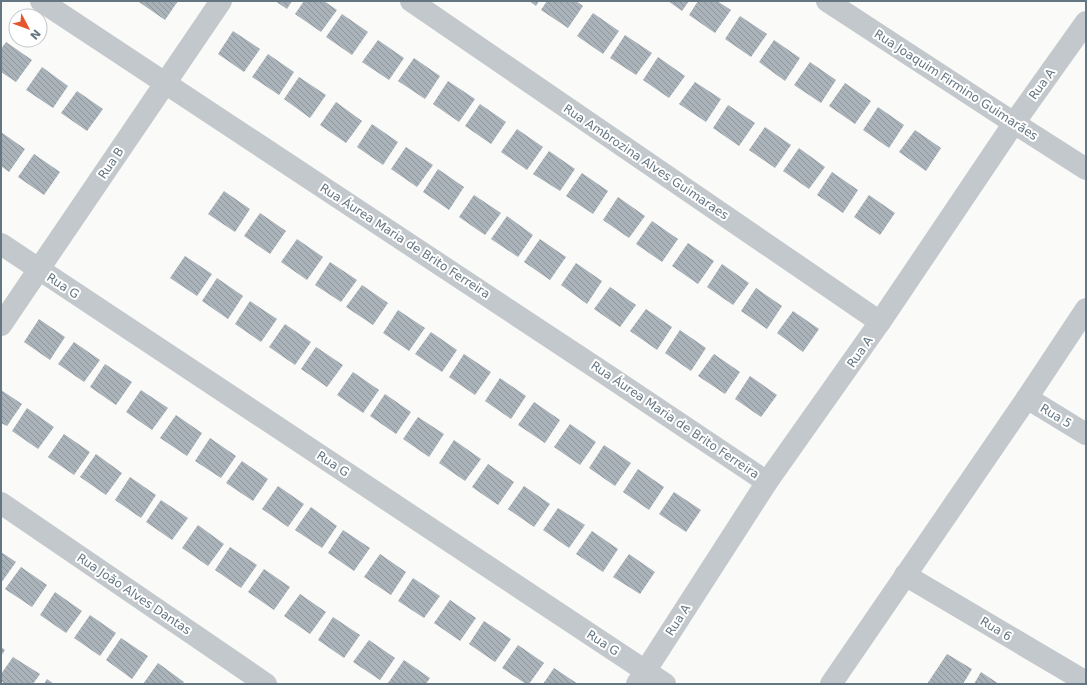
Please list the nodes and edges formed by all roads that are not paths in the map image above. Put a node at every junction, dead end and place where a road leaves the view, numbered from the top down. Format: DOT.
graph roads {
  1 [pos="41,1"];
  2 [pos="221,1"];
  3 [pos="411,1"];
  4 [pos="827,1"];
  5 [pos="1086,22"];
  6 [pos="166,83"];
  7 [pos="1014,123"];
  8 [pos="1086,169"];
  9 [pos="1,244"];
  10 [pos="38,270"];
  11 [pos="1086,309"];
  12 [pos="880,322"];
  13 [pos="1,325"];
  14 [pos="1027,398"];
  15 [pos="1086,434"];
  16 [pos="767,482"];
  17 [pos="1,503"];
  18 [pos="905,575"];
  19 [pos="641,678"];
  20 [pos="1086,682"];
  21 [pos="266,684"];
  22 [pos="665,684"];
  23 [pos="831,684"];
  1 -- 6 [label="street, Rua Áurea Maria de Brito Ferreira"];
  2 -- 6 [label="street, Rua B"];
  3 -- 12 [label="street, Rua Ambrozina Alves Guimaraes"];
  4 -- 7 [label="street, Rua Joaquim Firmino Guimarães"];
  5 -- 7 [label="street, Rua A"];
  6 -- 10 [label="street, Rua B"];
  6 -- 16 [label="street, Rua Áurea Maria de Brito Ferreira"];
  7 -- 8 [label="street, Rua Joaquim Firmino Guimarães"];
  7 -- 12 [label="street, Rua A"];
  9 -- 10 [label="street, Rua G"];
  10 -- 13 [label="street, Rua B"];
  10 -- 19 [label="street, Rua G"];
  11 -- 14 [label="street"];
  12 -- 16 [label="street, Rua A"];
  14 -- 15 [label="street, Rua 5"];
  14 -- 18 [label="street"];
  16 -- 19 [label="street, Rua A"];
  17 -- 21 [label="street, Rua João Alves Dantas"];
  18 -- 20 [label="street, Rua 6"];
  18 -- 23 [label="street"];
  19 -- 22 [label="street, Rua G"];
}
